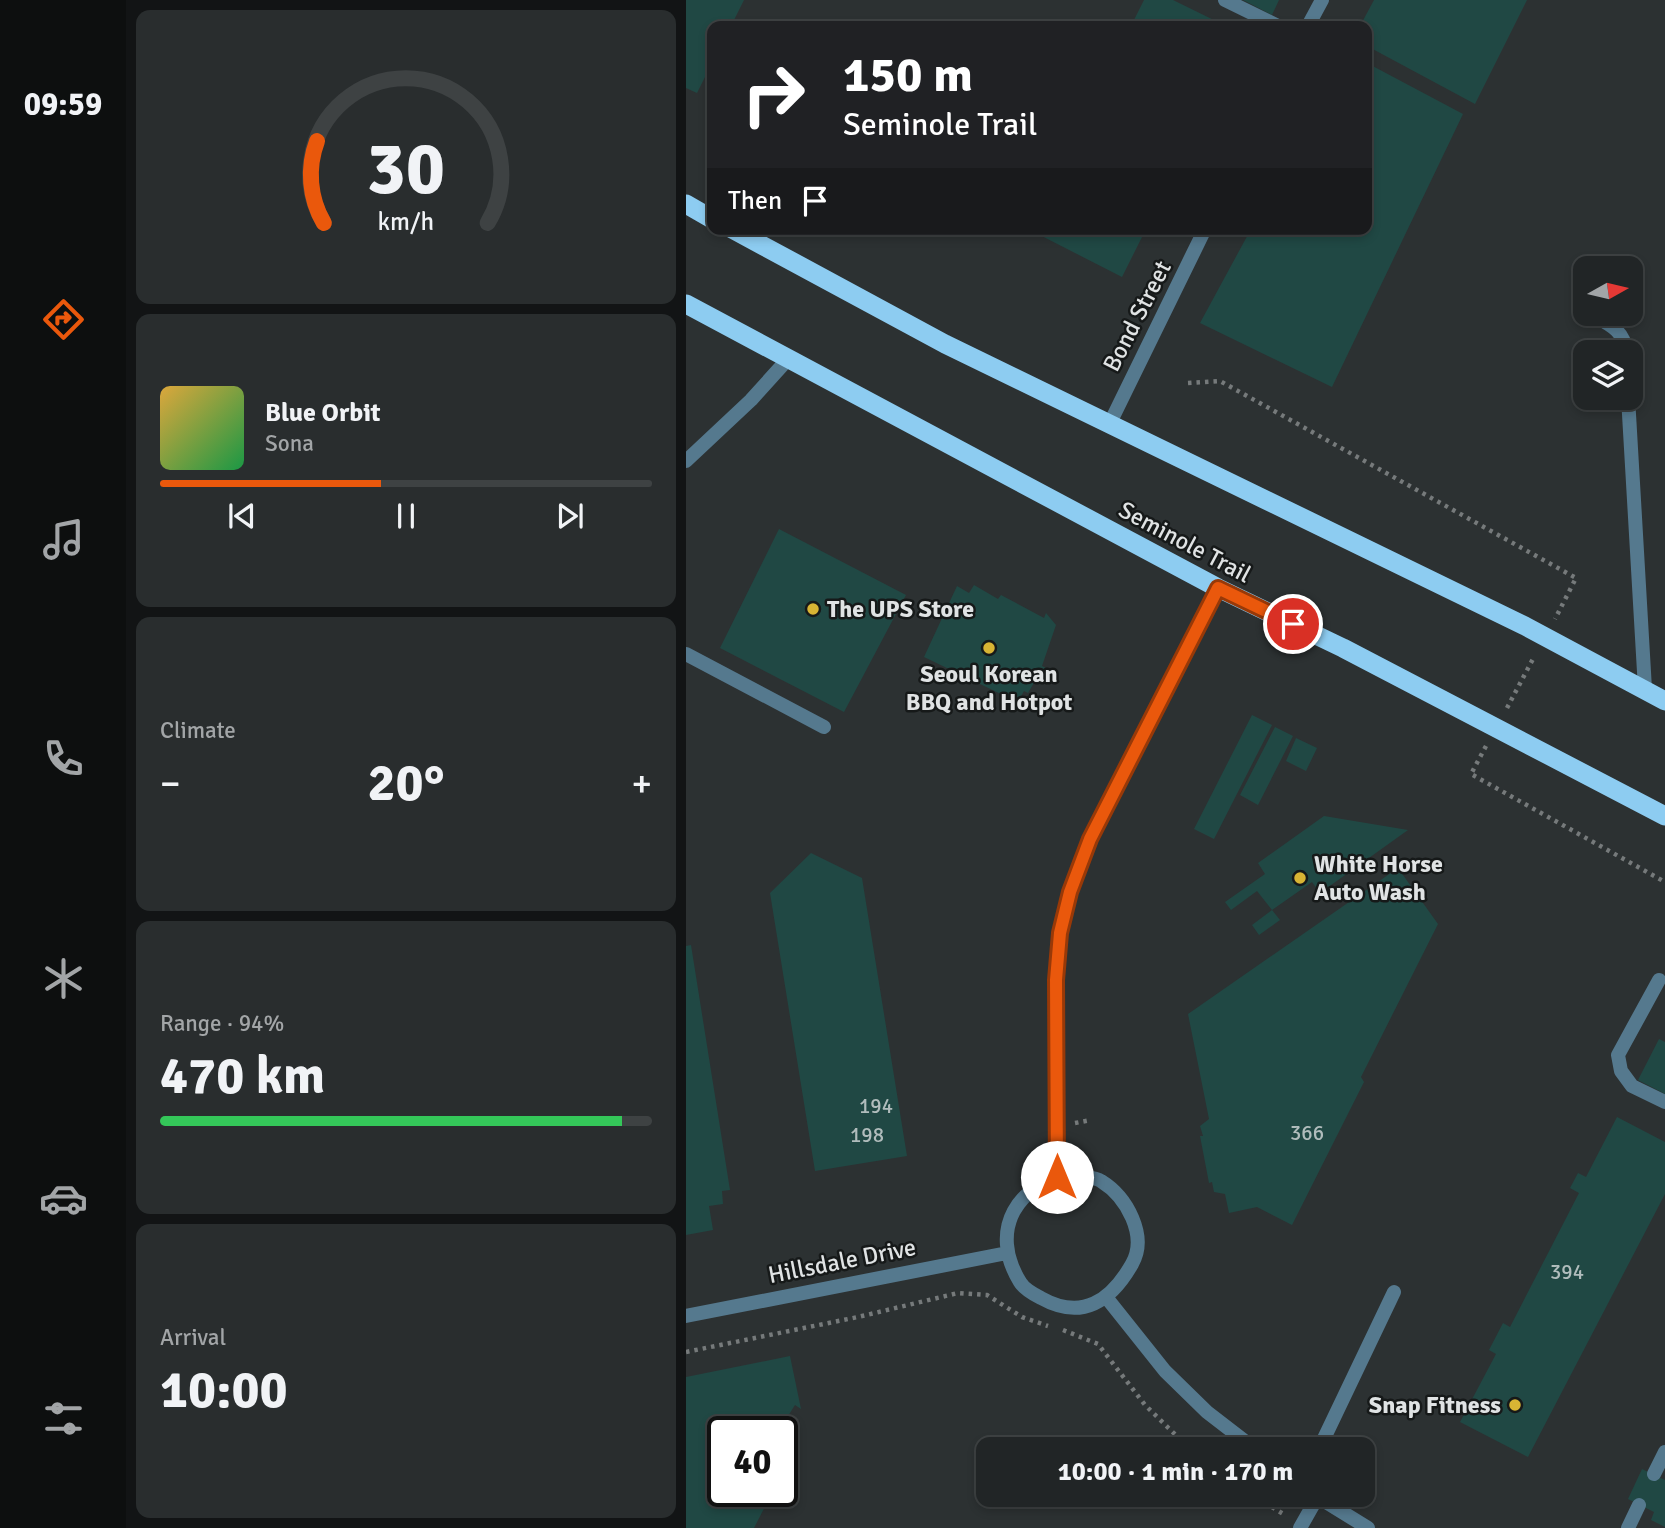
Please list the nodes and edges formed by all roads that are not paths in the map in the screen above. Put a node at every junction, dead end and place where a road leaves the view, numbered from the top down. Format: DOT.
graph roads {
  1 [pos="1225,0"];
  2 [pos="1322,0"];
  3 [pos="1268,21"];
  4 [pos="1311,21"];
  5 [pos="686,204"];
  6 [pos="707,216"];
  7 [pos="743,235"];
  8 [pos="1202,235"];
  9 [pos="686,304"];
  10 [pos="1612,326"];
  11 [pos="1624,340"];
  12 [pos="788,359"];
  13 [pos="1629,410"];
  14 [pos="1110,423"];
  15 [pos="686,461"];
  16 [pos="1218,588"];
  17 [pos="686,654"];
  18 [pos="1645,689"];
  19 [pos="1665,701"];
  20 [pos="824,727"];
  21 [pos="1665,816"];
  22 [pos="1658,979"];
  23 [pos="1665,1102"];
  24 [pos="1057,1177"];
  25 [pos="1007,1253"];
  26 [pos="1394,1292"];
  27 [pos="1106,1297"];
  28 [pos="686,1316"];
  29 [pos="1239,1437"];
  30 [pos="1326,1437"];
  31 [pos="1665,1452"];
  32 [pos="1654,1474"];
  33 [pos="1639,1505"];
  34 [pos="1310,1507"];
  35 [pos="1333,1507"];
  36 [pos="1300,1528"];
  37 [pos="1368,1528"];
  38 [pos="1628,1528"];
  1 -- 3 [label="street"];
  2 -- 4 [label="street"];
  5 -- 6 [label="highway"];
  7 -- 14 [label="highway"];
  8 -- 14 [label="street, Bond Street"];
  9 -- 12 [label="highway, Seminole Trail"];
  10 -- 11 [label="street"];
  12 -- 15 [label="street"];
  12 -- 16 [label="highway, Seminole Trail"];
  13 -- 18 [label="street"];
  14 -- 18 [label="highway"];
  16 -- 21 [label="highway, Seminole Trail"];
  16 -- 24 [label="street"];
  17 -- 20 [label="street"];
  18 -- 19 [label="highway"];
  22 -- 23 [label="street"];
  24 -- 25 [label="street"];
  24 -- 27 [label="street"];
  25 -- 27 [label="street"];
  25 -- 28 [label="street, Hillsdale Drive"];
  26 -- 30 [label="street"];
  27 -- 29 [label="street"];
  31 -- 32 [label="street"];
  33 -- 38 [label="street"];
  34 -- 36 [label="street"];
  35 -- 37 [label="street"];
}
